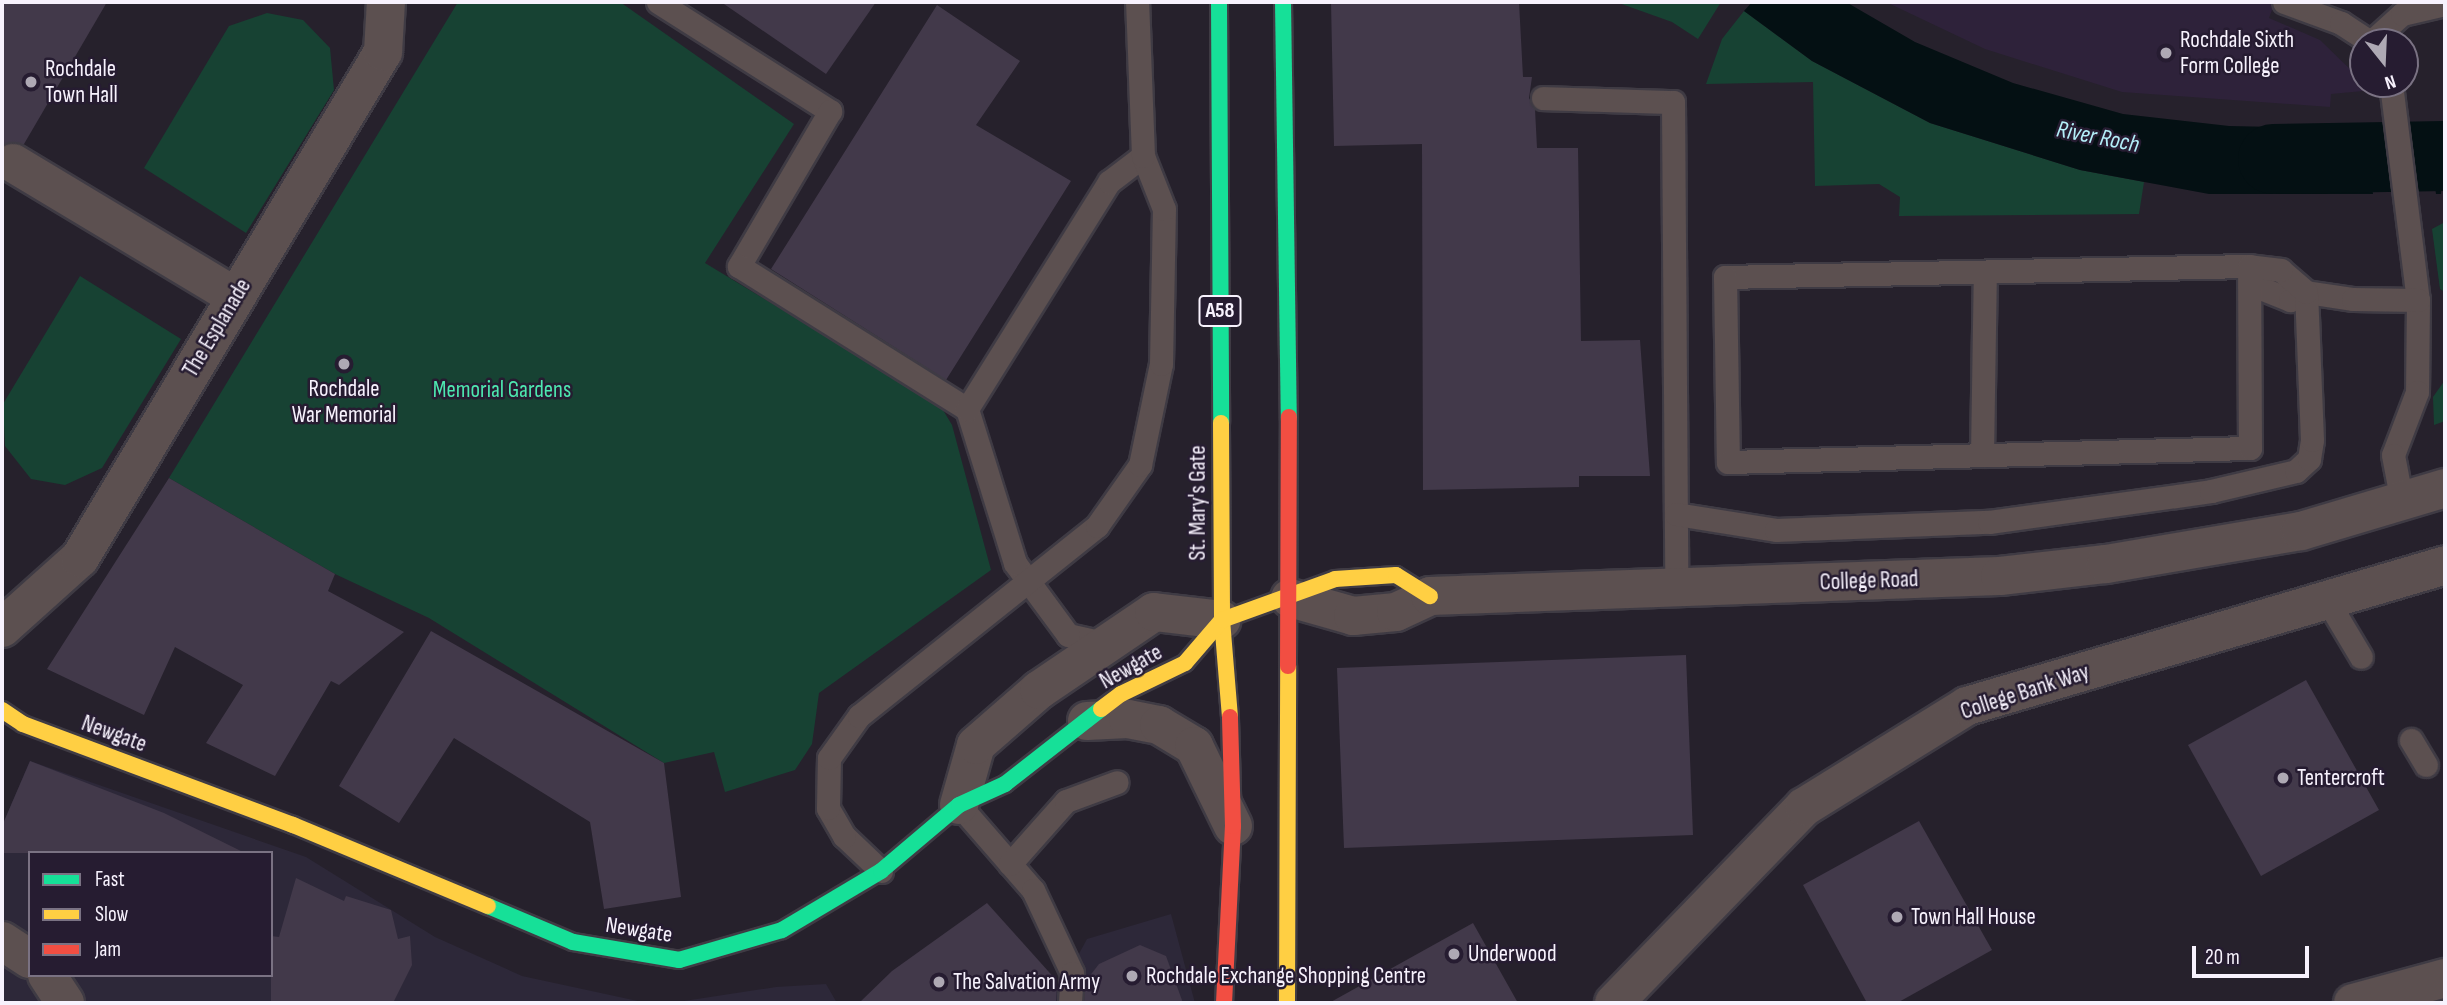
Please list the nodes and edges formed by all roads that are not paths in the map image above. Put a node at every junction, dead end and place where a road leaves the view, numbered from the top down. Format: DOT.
graph roads {
  1 [pos="386,2"];
  2 [pos="658,2"];
  3 [pos="1137,2"];
  4 [pos="1219,2"];
  5 [pos="1283,2"];
  6 [pos="2284,2"];
  7 [pos="2445,4"];
  8 [pos="2349,28"];
  9 [pos="2386,28"];
  10 [pos="1543,98"];
  11 [pos="2395,98"];
  12 [pos="1143,156"];
  13 [pos="13,163"];
  14 [pos="2249,266"];
  15 [pos="1985,274"];
  16 [pos="2306,292"];
  17 [pos="236,297"];
  18 [pos="2418,300"];
  19 [pos="967,409"];
  20 [pos="1982,455"];
  21 [pos="2445,488"];
  22 [pos="2402,502"];
  23 [pos="1676,514"];
  24 [pos="2445,565"];
  25 [pos="1029,583"];
  26 [pos="1676,584"];
  27 [pos="1290,598"];
  28 [pos="2327,600"];
  29 [pos="1222,620"];
  30 [pos="2,628"];
  31 [pos="1108,644"];
  32 [pos="2361,657"];
  33 [pos="2,710"];
  34 [pos="1087,721"];
  35 [pos="2411,740"];
  36 [pos="2426,765"];
  37 [pos="1117,782"];
  38 [pos="959,805"];
  39 [pos="1233,826"];
  40 [pos="1010,864"];
  41 [pos="881,871"];
  42 [pos="2,941"];
  43 [pos="28,958"];
  44 [pos="48,977"];
  45 [pos="2443,982"];
  46 [pos="65,1003"];
  47 [pos="1070,1003"];
  48 [pos="1224,1003"];
  49 [pos="1287,1003"];
  50 [pos="1614,1003"];
  51 [pos="2353,1003"];
  1 -- 17 [label="street, The Esplanade"];
  2 -- 19 [label="lane"];
  3 -- 12 [label="lane"];
  4 -- 29 [label="main road, St. Mary's Gate / A58"];
  5 -- 27 [label="main road"];
  6 -- 8 [label="lane"];
  7 -- 9 [label="lane"];
  10 -- 23 [label="lane"];
  11 -- 18 [label="lane"];
  12 -- 19 [label="lane"];
  12 -- 25 [label="lane"];
  13 -- 17 [label="street"];
  14 -- 15 [label="lane"];
  14 -- 16 [label="lane"];
  14 -- 20 [label="lane"];
  15 -- 20 [label="lane"];
  15 -- 20 [label="lane"];
  16 -- 18 [label="lane"];
  16 -- 23 [label="lane"];
  17 -- 30 [label="street, The Esplanade"];
  18 -- 22 [label="lane"];
  19 -- 25 [label="lane"];
  21 -- 22 [label="street, College Road"];
  22 -- 26 [label="street, College Road"];
  23 -- 26 [label="lane"];
  24 -- 28 [label="street, College Bank Way"];
  25 -- 31 [label="lane"];
  25 -- 41 [label="lane"];
  26 -- 27 [label="street, College Road"];
  27 -- 29 [label="main road"];
  27 -- 49 [label="main road"];
  28 -- 32 [label="lane"];
  28 -- 50 [label="street, College Bank Way"];
  29 -- 31 [label="street"];
  29 -- 34 [label="main road, Newgate"];
  29 -- 39 [label="main road, St. Mary's Gate / A58"];
  31 -- 38 [label="street"];
  33 -- 41 [label="main road, Newgate"];
  34 -- 38 [label="main road, Newgate"];
  34 -- 39 [label="street"];
  35 -- 36 [label="lane"];
  37 -- 40 [label="lane"];
  38 -- 40 [label="lane"];
  38 -- 41 [label="main road, Newgate"];
  39 -- 48 [label="main road, St. Mary's Gate / A58"];
  40 -- 47 [label="lane"];
  42 -- 43 [label="street"];
  44 -- 46 [label="street"];
  45 -- 51 [label="street"];
}
